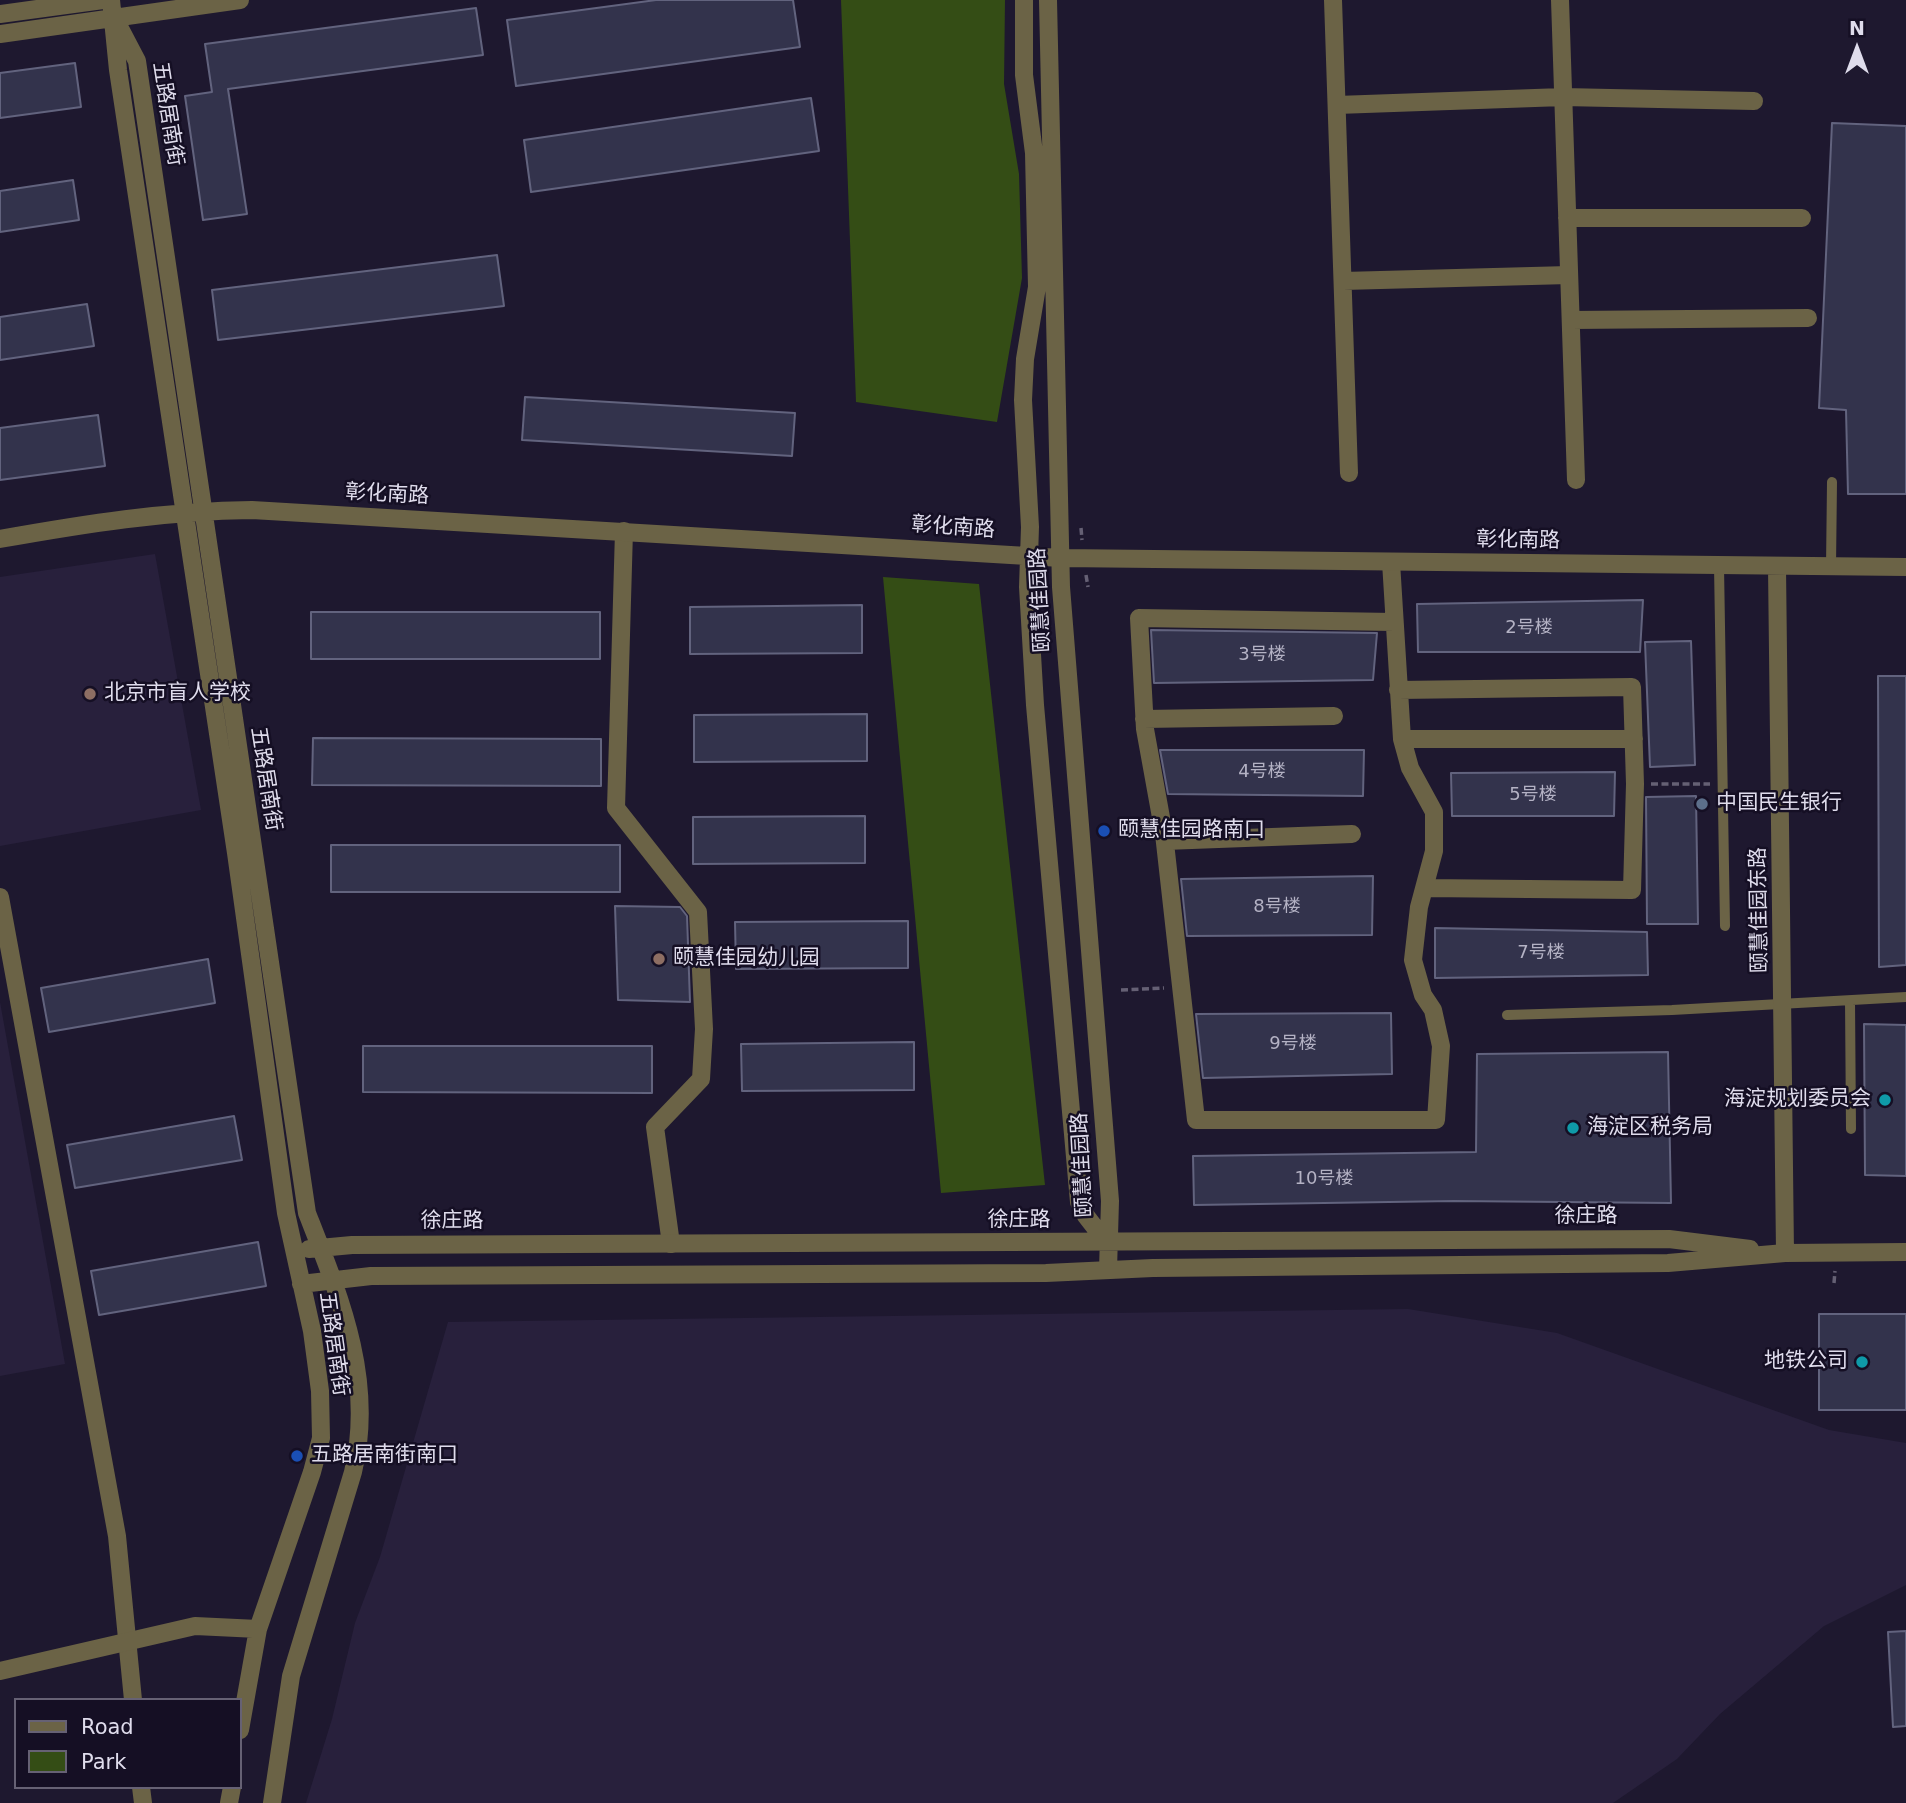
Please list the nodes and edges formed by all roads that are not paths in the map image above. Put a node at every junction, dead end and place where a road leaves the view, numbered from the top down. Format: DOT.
graph roads {
  1 [pos="103,0"];
  2 [pos="111,0"];
  3 [pos="240,0"];
  4 [pos="1024,0"];
  5 [pos="1048,0"];
  6 [pos="1333,0"];
  7 [pos="1560,0"];
  8 [pos="0,13"];
  9 [pos="115,19"];
  10 [pos="0,34"];
  11 [pos="1563,97"];
  12 [pos="1754,101"];
  13 [pos="1337,104"];
  14 [pos="1567,218"];
  15 [pos="1802,218"];
  16 [pos="1569,275"];
  17 [pos="1343,281"];
  18 [pos="1808,318"];
  19 [pos="1571,320"];
  20 [pos="1349,473"];
  21 [pos="1576,480"];
  22 [pos="1832,482"];
  23 [pos="203,511"];
  24 [pos="624,531"];
  25 [pos="0,539"];
  26 [pos="1061,558"];
  27 [pos="1391,562"];
  28 [pos="1719,566"];
  29 [pos="1777,567"];
  30 [pos="1831,567"];
  31 [pos="1906,567"];
  32 [pos="1394,622"];
  33 [pos="1398,690"];
  34 [pos="1334,716"];
  35 [pos="1144,719"];
  36 [pos="1402,739"];
  37 [pos="1634,739"];
  38 [pos="1352,834"];
  39 [pos="1165,841"];
  40 [pos="1424,888"];
  41 [pos="0,897"];
  42 [pos="1725,926"];
  43 [pos="1906,997"];
  44 [pos="1850,1002"];
  45 [pos="1784,1003"];
  46 [pos="1507,1015"];
  47 [pos="1851,1129"];
  48 [pos="1107,1242"];
  49 [pos="671,1244"];
  50 [pos="320,1248"];
  51 [pos="294,1250"];
  52 [pos="1906,1252"];
  53 [pos="1785,1253"];
  54 [pos="1108,1270"];
  55 [pos="333,1280"];
  56 [pos="301,1284"];
  57 [pos="258,1629"];
  58 [pos="127,1640"];
  59 [pos="0,1671"];
  60 [pos="133,1698"];
  61 [pos="242,1719"];
  62 [pos="272,1803"];
  1 -- 8 [label="street"];
  2 -- 9 [label="street"];
  3 -- 9 [label="street"];
  4 -- 48 [label="street, 颐慧佳园路"];
  5 -- 26 [label="street, 颐慧佳园路"];
  6 -- 13 [label="street"];
  7 -- 11 [label="street"];
  9 -- 10 [label="street"];
  9 -- 23 [label="street, 五路居南街"];
  9 -- 51 [label="street, 五路居南街"];
  11 -- 12 [label="street"];
  11 -- 13 [label="street"];
  11 -- 14 [label="street"];
  13 -- 17 [label="street"];
  14 -- 15 [label="street"];
  14 -- 16 [label="street"];
  16 -- 17 [label="street"];
  16 -- 19 [label="street"];
  17 -- 20 [label="street"];
  18 -- 19 [label="street"];
  19 -- 21 [label="street"];
  22 -- 30 [label="lane"];
  23 -- 24 [label="street, 彰化南路"];
  23 -- 25 [label="street, 彰化南路"];
  23 -- 50 [label="street, 五路居南街"];
  24 -- 26 [label="street, 彰化南路"];
  24 -- 49 [label="street"];
  26 -- 27 [label="street, 彰化南路"];
  26 -- 48 [label="street, 颐慧佳园路"];
  27 -- 28 [label="street, 彰化南路"];
  27 -- 32 [label="street"];
  28 -- 29 [label="street, 彰化南路"];
  28 -- 42 [label="lane"];
  29 -- 30 [label="street, 彰化南路"];
  29 -- 45 [label="street, 颐慧佳园东路"];
  30 -- 31 [label="street, 彰化南路"];
  32 -- 33 [label="street"];
  32 -- 35 [label="street"];
  33 -- 36 [label="street"];
  33 -- 37 [label="street"];
  34 -- 35 [label="street"];
  35 -- 39 [label="street"];
  36 -- 37 [label="street"];
  36 -- 40 [label="street"];
  37 -- 40 [label="street"];
  38 -- 39 [label="street"];
  39 -- 40 [label="street"];
  41 -- 58 [label="street"];
  43 -- 44 [label="lane"];
  44 -- 45 [label="lane"];
  44 -- 47 [label="lane"];
  45 -- 46 [label="lane"];
  45 -- 53 [label="street, 颐慧佳园东路"];
  48 -- 49 [label="street, 徐庄路"];
  48 -- 53 [label="street, 徐庄路"];
  48 -- 54 [label="street"];
  49 -- 50 [label="street, 徐庄路"];
  50 -- 51 [label="street, 徐庄路"];
  50 -- 55 [label="street, 五路居南街"];
  51 -- 56 [label="street, 五路居南街"];
  52 -- 53 [label="street, 徐庄路"];
  53 -- 54 [label="street, 徐庄路"];
  54 -- 55 [label="street, 徐庄路"];
  55 -- 56 [label="street, 徐庄路"];
  55 -- 62 [label="street, 五路居南街"];
  56 -- 57 [label="street, 五路居南街"];
  57 -- 58 [label="street"];
  57 -- 61 [label="street, 五路居南街"];
  58 -- 59 [label="street"];
  58 -- 60 [label="street"];
}
